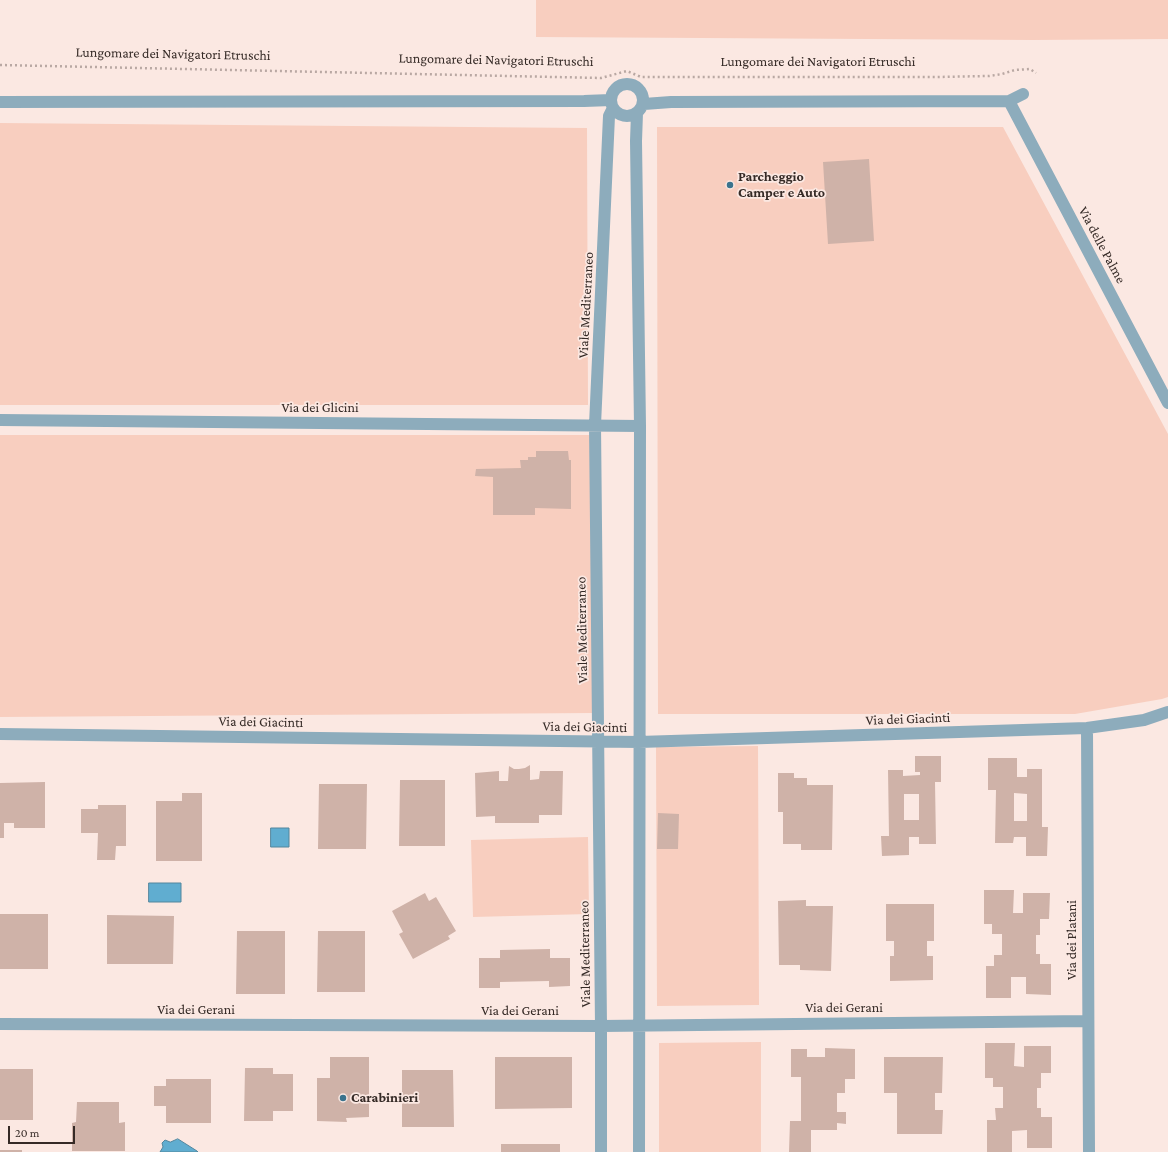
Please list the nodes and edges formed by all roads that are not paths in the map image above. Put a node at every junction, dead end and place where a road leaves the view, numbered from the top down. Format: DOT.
graph roads {
  1 [pos="1023,94"];
  2 [pos="1009,101"];
  3 [pos="0,102"];
  4 [pos="612,104"];
  5 [pos="640,108"];
  6 [pos="1168,403"];
  7 [pos="0,420"];
  8 [pos="594,425"];
  9 [pos="640,426"];
  10 [pos="1168,712"];
  11 [pos="1087,728"];
  12 [pos="0,734"];
  13 [pos="598,742"];
  14 [pos="639,742"];
  15 [pos="1088,1021"];
  16 [pos="0,1024"];
  17 [pos="639,1025"];
  18 [pos="601,1026"];
  19 [pos="601,1152"];
  20 [pos="639,1152"];
  21 [pos="1089,1152"];
  1 -- 2 [label="street"];
  2 -- 5 [label="street"];
  2 -- 6 [label="street, Via delle Palme"];
  3 -- 4 [label="street"];
  4 -- 5 [label="street"];
  4 -- 5 [label="street"];
  4 -- 8 [label="street, Viale Mediterraneo"];
  5 -- 9 [label="street"];
  7 -- 8 [label="street, Via dei Glicini"];
  8 -- 9 [label="street, Via dei Glicini"];
  8 -- 13 [label="street, Viale Mediterraneo"];
  9 -- 14 [label="street"];
  10 -- 11 [label="street, Via dei Giacinti"];
  11 -- 14 [label="street, Via dei Giacinti"];
  11 -- 15 [label="street, Via dei Platani"];
  12 -- 13 [label="street, Via dei Giacinti"];
  13 -- 14 [label="street, Via dei Giacinti"];
  13 -- 18 [label="street, Viale Mediterraneo"];
  14 -- 17 [label="street"];
  15 -- 17 [label="street, Via dei Gerani"];
  15 -- 21 [label="street, Via dei Platani"];
  16 -- 18 [label="street, Via dei Gerani"];
  17 -- 18 [label="street, Via dei Gerani"];
  17 -- 20 [label="street"];
  18 -- 19 [label="street, Viale Mediterraneo"];
}
